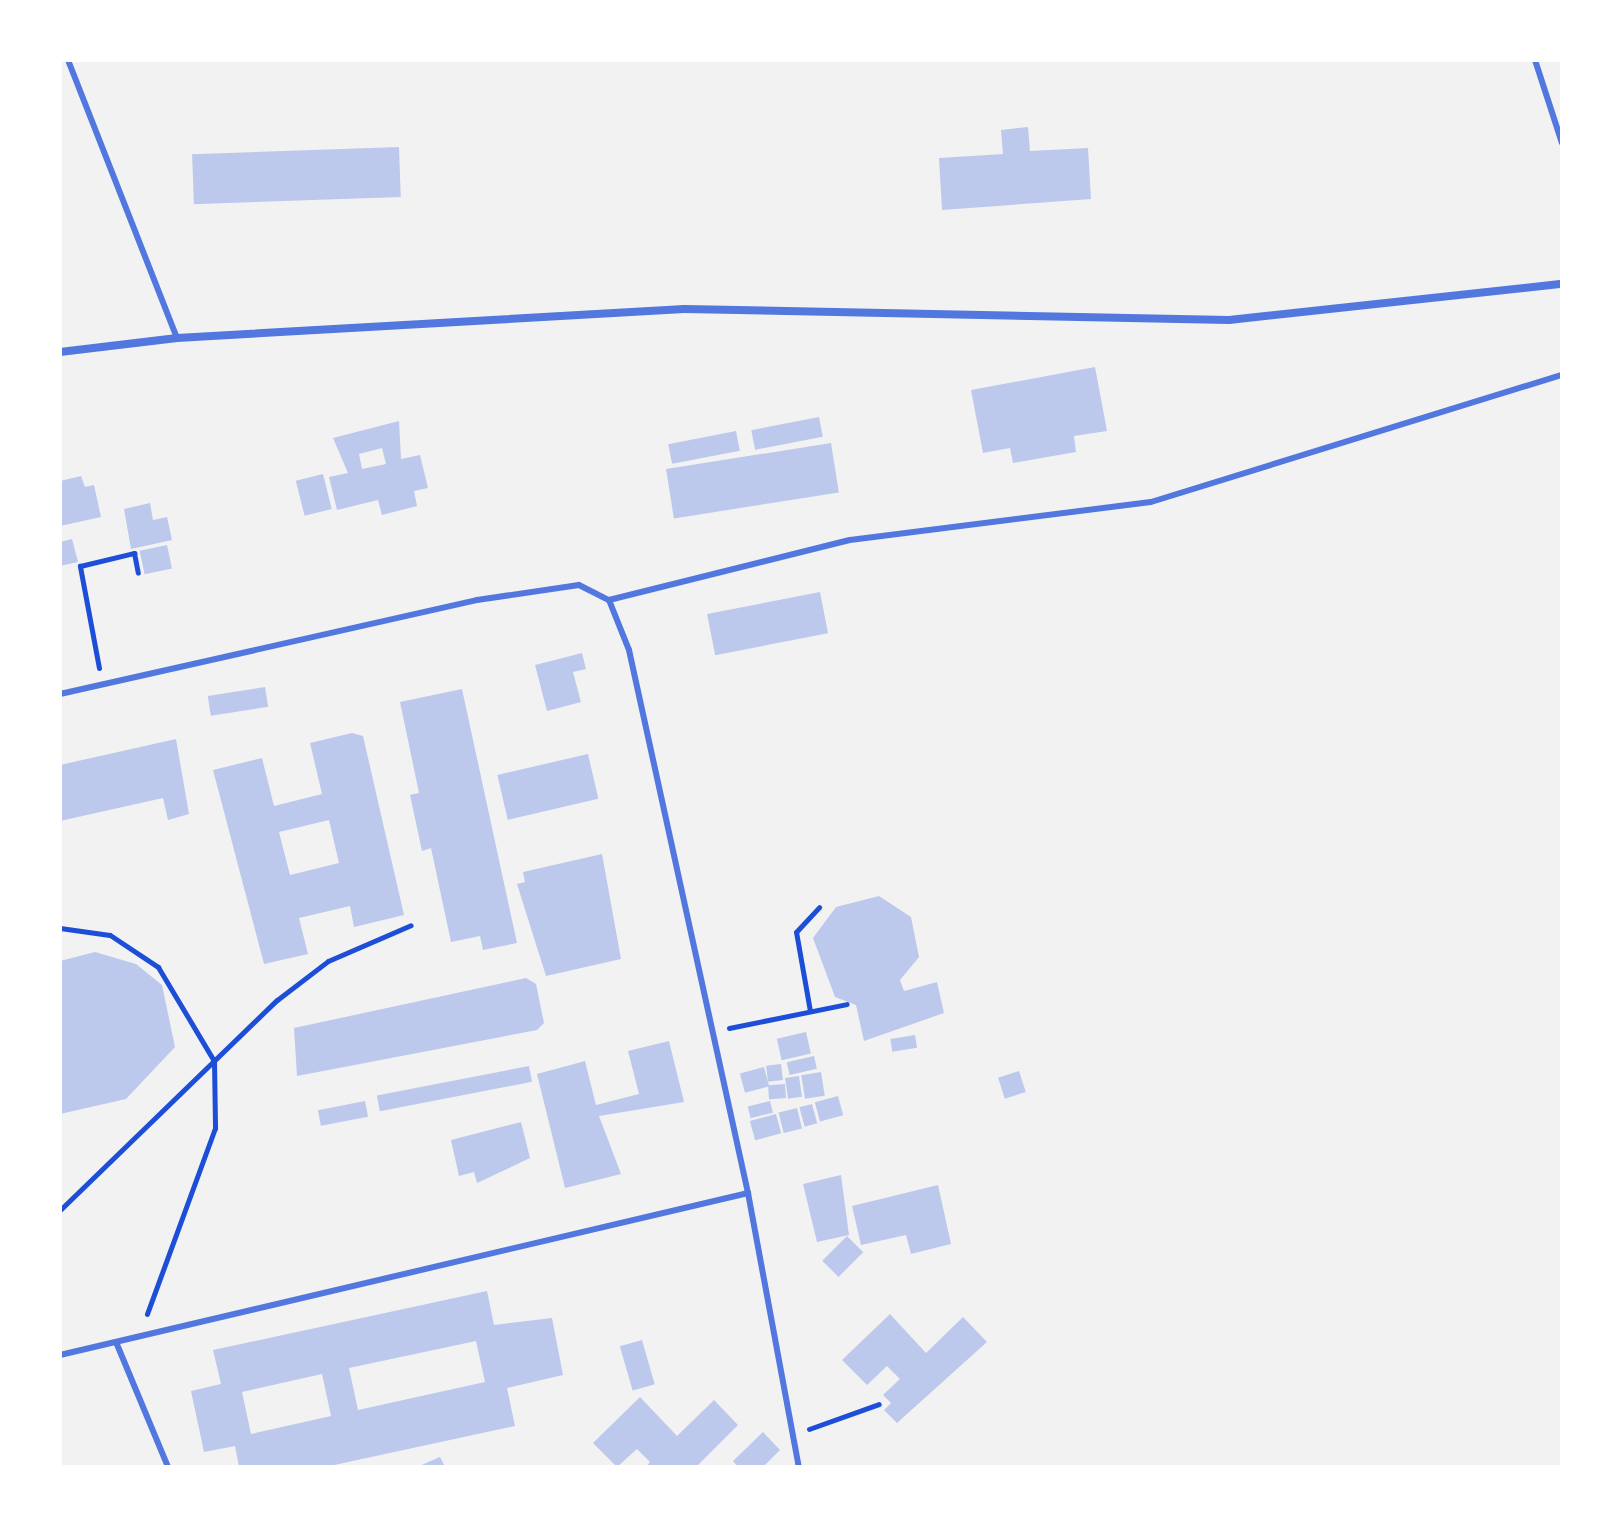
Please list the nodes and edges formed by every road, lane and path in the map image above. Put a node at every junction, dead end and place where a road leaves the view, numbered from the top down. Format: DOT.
graph roads {
  1 [pos="68,60"];
  2 [pos="1535,60"];
  3 [pos="1562,143"];
  4 [pos="1562,284"];
  5 [pos="177,338"];
  6 [pos="60,352"];
  7 [pos="1562,375"];
  8 [pos="138,573"];
  9 [pos="609,600"];
  10 [pos="102,684"];
  11 [pos="60,694"];
  12 [pos="819,907"];
  13 [pos="411,925"];
  14 [pos="60,928"];
  15 [pos="847,1004"];
  16 [pos="810,1011"];
  17 [pos="713,1032"];
  18 [pos="214,1061"];
  19 [pos="748,1193"];
  20 [pos="60,1210"];
  21 [pos="141,1336"];
  22 [pos="116,1342"];
  23 [pos="60,1355"];
  24 [pos="879,1404"];
  25 [pos="793,1434"];
  26 [pos="168,1467"];
  27 [pos="799,1467"];
  1 -- 5 [label="lane"];
  2 -- 3 [label="lane"];
  4 -- 5 [label="street"];
  5 -- 6 [label="street"];
  7 -- 9 [label="lane"];
  8 -- 10 [label="path"];
  9 -- 10 [label="lane"];
  9 -- 17 [label="lane"];
  10 -- 11 [label="lane"];
  12 -- 16 [label="path"];
  13 -- 18 [label="path"];
  14 -- 18 [label="path"];
  15 -- 16 [label="path"];
  16 -- 17 [label="path"];
  17 -- 19 [label="lane"];
  18 -- 20 [label="path"];
  18 -- 21 [label="path"];
  19 -- 21 [label="lane"];
  19 -- 25 [label="lane"];
  21 -- 22 [label="lane"];
  22 -- 23 [label="lane"];
  22 -- 26 [label="lane"];
  24 -- 25 [label="path"];
  25 -- 27 [label="lane"];
}
